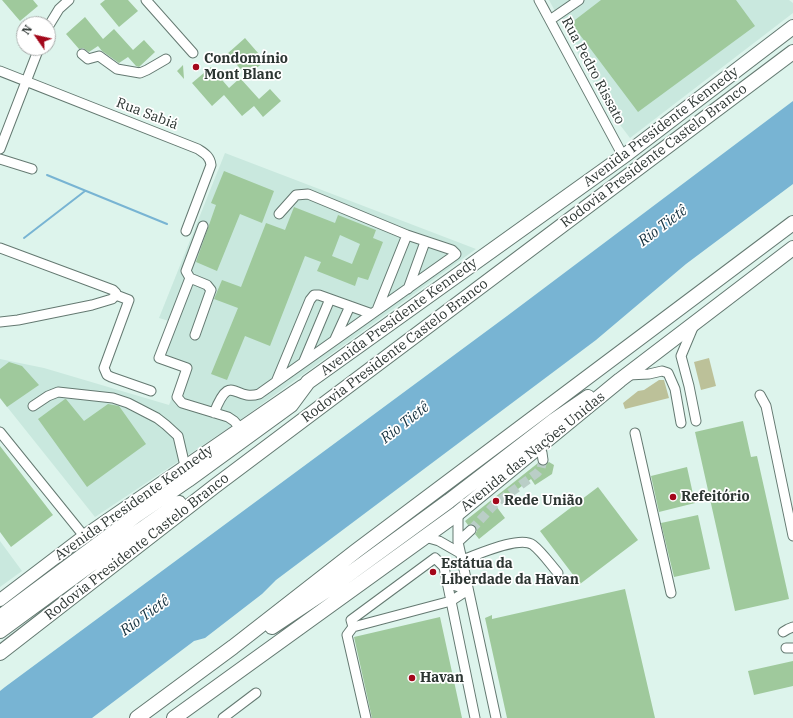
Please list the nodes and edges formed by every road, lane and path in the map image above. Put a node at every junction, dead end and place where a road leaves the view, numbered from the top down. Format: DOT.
graph roads {
  1 [pos="69,0"];
  2 [pos="146,0"];
  3 [pos="539,0"];
  4 [pos="579,0"];
  5 [pos="55,16"];
  6 [pos="550,20"];
  7 [pos="793,27"];
  8 [pos="193,52"];
  9 [pos="793,52"];
  10 [pos="82,54"];
  11 [pos="36,56"];
  12 [pos="166,59"];
  13 [pos="0,70"];
  14 [pos="26,81"];
  15 [pos="0,149"];
  16 [pos="623,156"];
  17 [pos="0,159"];
  18 [pos="32,169"];
  19 [pos="279,214"];
  20 [pos="793,223"];
  21 [pos="202,226"];
  22 [pos="186,231"];
  23 [pos="407,235"];
  24 [pos="426,242"];
  25 [pos="0,248"];
  26 [pos="793,248"];
  27 [pos="190,278"];
  28 [pos="408,289"];
  29 [pos="114,292"];
  30 [pos="330,299"];
  31 [pos="350,306"];
  32 [pos="375,312"];
  33 [pos="0,322"];
  34 [pos="695,323"];
  35 [pos="195,335"];
  36 [pos="335,339"];
  37 [pos="303,362"];
  38 [pos="684,370"];
  39 [pos="669,375"];
  40 [pos="623,378"];
  41 [pos="276,382"];
  42 [pos="308,382"];
  43 [pos="151,391"];
  44 [pos="760,395"];
  45 [pos="33,406"];
  46 [pos="214,413"];
  47 [pos="696,421"];
  48 [pos="681,423"];
  49 [pos="241,429"];
  50 [pos="0,432"];
  51 [pos="636,433"];
  52 [pos="185,466"];
  53 [pos="215,486"];
  54 [pos="458,514"];
  55 [pos="471,530"];
  56 [pos="84,536"];
  57 [pos="793,536"];
  58 [pos="425,537"];
  59 [pos="458,542"];
  60 [pos="461,557"];
  61 [pos="558,573"];
  62 [pos="447,583"];
  63 [pos="468,590"];
  64 [pos="671,592"];
  65 [pos="0,600"];
  66 [pos="451,601"];
  67 [pos="0,617"];
  68 [pos="353,627"];
  69 [pos="793,627"];
  70 [pos="0,631"];
  71 [pos="783,632"];
  72 [pos="233,647"];
  73 [pos="0,653"];
  74 [pos="256,693"];
  75 [pos="137,718"];
  76 [pos="174,718"];
  77 [pos="223,718"];
  78 [pos="366,718"];
  79 [pos="475,718"];
  80 [pos="496,718"];
  1 -- 5 [label="street"];
  2 -- 8 [label="street"];
  3 -- 6 [label="street, Rua Pedro Rissato"];
  4 -- 6 [label="street"];
  6 -- 16 [label="street, Rua Pedro Rissato"];
  7 -- 16 [label="highway, Avenida Presidente Kennedy"];
  9 -- 53 [label="highway, Rodovia Presidente Castelo Branco"];
  10 -- 12 [label="street"];
  11 -- 14 [label="street"];
  13 -- 14 [label="street, Rua Sabiá"];
  14 -- 15 [label="street"];
  14 -- 22 [label="street, Rua Sabiá"];
  16 -- 42 [label="highway, Avenida Presidente Kennedy"];
  17 -- 18 [label="street"];
  19 -- 23 [label="street"];
  20 -- 72 [label="highway"];
  21 -- 27 [label="street"];
  23 -- 24 [label="street"];
  23 -- 32 [label="street"];
  24 -- 28 [label="street"];
  24 -- 28 [label="street"];
  25 -- 29 [label="street"];
  26 -- 34 [label="highway, Avenida das Nações Unidas"];
  27 -- 35 [label="street"];
  27 -- 46 [label="street"];
  28 -- 32 [label="street"];
  29 -- 33 [label="street"];
  29 -- 43 [label="street"];
  30 -- 31 [label="street"];
  30 -- 37 [label="street"];
  30 -- 41 [label="street"];
  31 -- 32 [label="street"];
  31 -- 36 [label="street"];
  32 -- 36 [label="street"];
  34 -- 38 [label="street"];
  34 -- 40 [label="highway, Avenida das Nações Unidas"];
  36 -- 37 [label="street"];
  37 -- 41 [label="street"];
  38 -- 39 [label="street"];
  38 -- 47 [label="street"];
  39 -- 40 [label="street"];
  39 -- 48 [label="street"];
  40 -- 54 [label="highway, Avenida das Nações Unidas"];
  40 -- 72 [label="highway"];
  41 -- 46 [label="street"];
  42 -- 49 [label="main road, Avenida Presidente Kennedy"];
  42 -- 67 [label="highway"];
  44 -- 57 [label="street"];
  45 -- 52 [label="street"];
  46 -- 49 [label="street"];
  49 -- 52 [label="main road, Avenida Presidente Kennedy"];
  50 -- 56 [label="street"];
  51 -- 64 [label="street"];
  52 -- 56 [label="main road, Avenida Presidente Kennedy"];
  53 -- 70 [label="highway"];
  53 -- 73 [label="highway, Rodovia Presidente Castelo Branco"];
  54 -- 58 [label="highway, Avenida das Nações Unidas"];
  54 -- 59 [label="street"];
  55 -- 59 [label="street"];
  56 -- 65 [label="main road, Avenida Presidente Kennedy"];
  58 -- 60 [label="street"];
  58 -- 76 [label="highway, Avenida das Nações Unidas"];
  59 -- 60 [label="street"];
  60 -- 61 [label="street"];
  60 -- 63 [label="street"];
  62 -- 63 [label="street"];
  62 -- 66 [label="street"];
  62 -- 68 [label="street"];
  63 -- 66 [label="street"];
  63 -- 80 [label="street"];
  66 -- 68 [label="street"];
  66 -- 79 [label="street"];
  68 -- 78 [label="street"];
  69 -- 71 [label="street"];
  72 -- 75 [label="highway"];
  74 -- 77 [label="street"];
}
